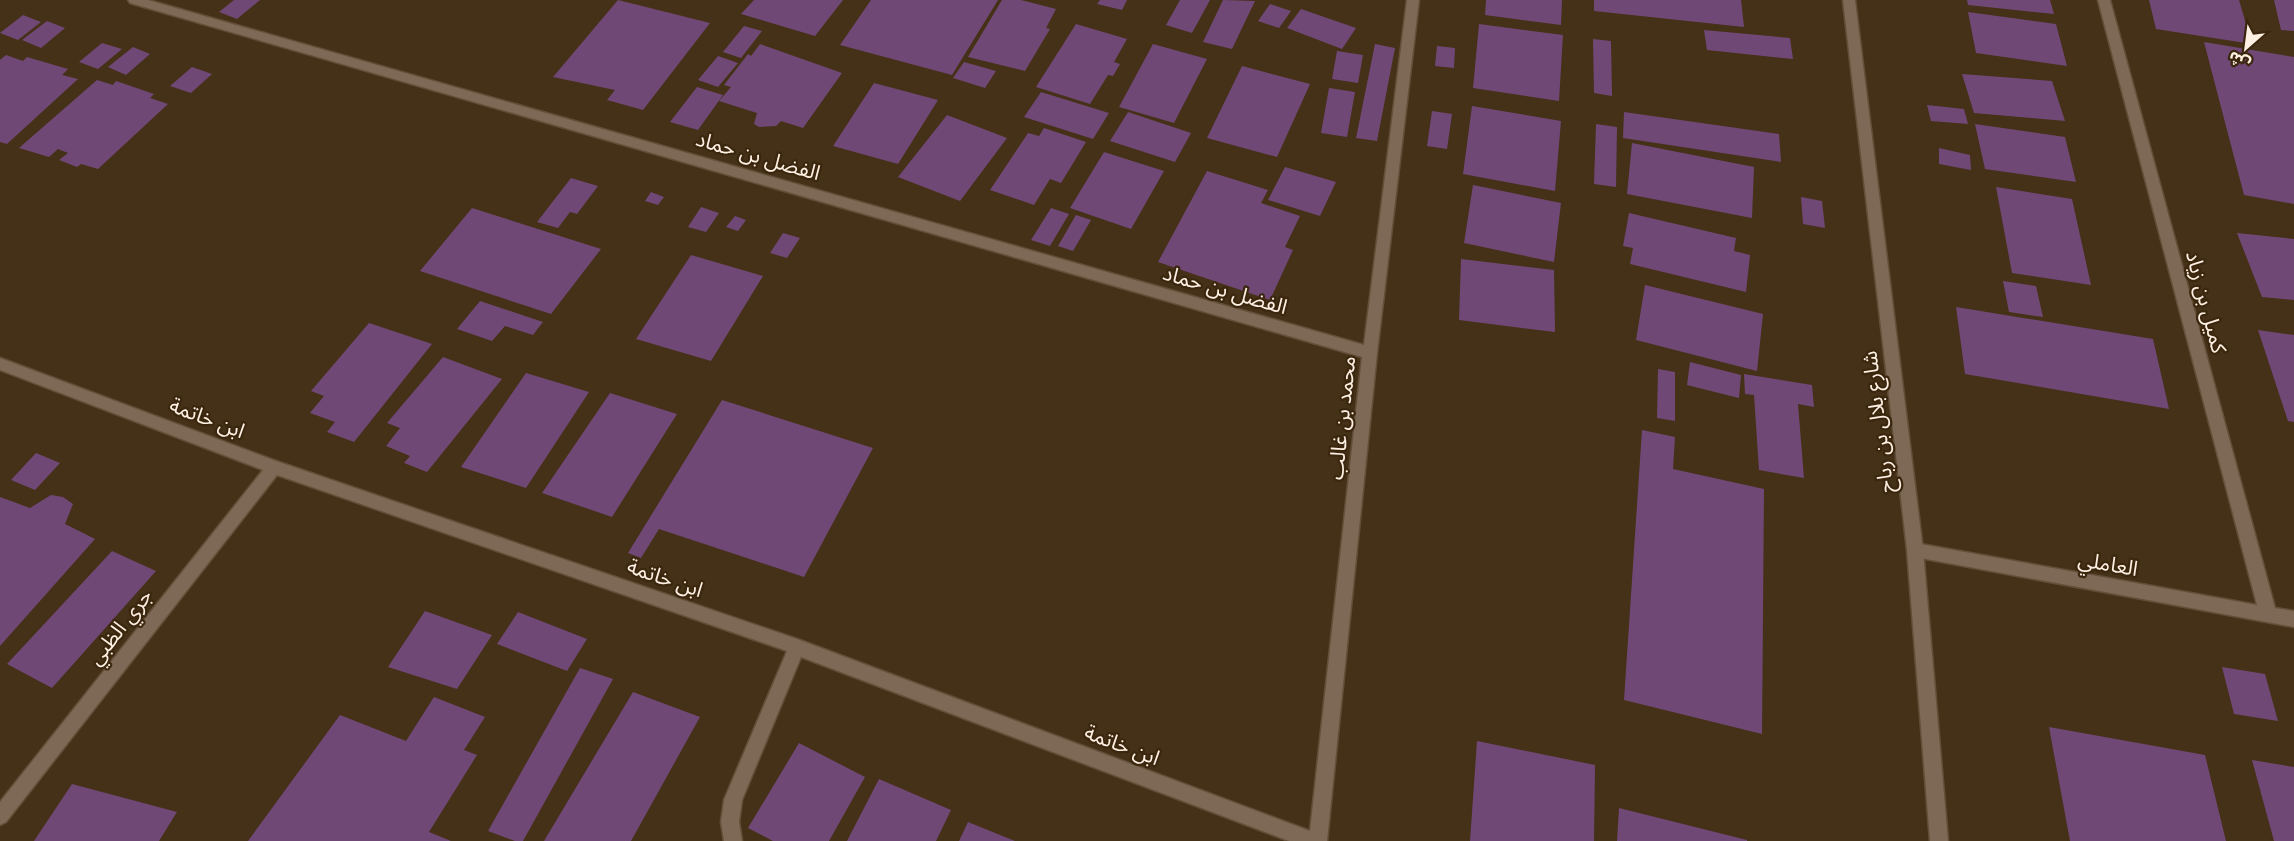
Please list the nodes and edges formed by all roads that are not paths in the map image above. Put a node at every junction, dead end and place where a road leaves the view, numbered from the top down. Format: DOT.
graph roads {
  1 [pos="134,0"];
  2 [pos="1413,0"];
  3 [pos="1849,0"];
  4 [pos="2104,0"];
  5 [pos="1370,353"];
  6 [pos="0,364"];
  7 [pos="274,467"];
  8 [pos="1914,550"];
  9 [pos="2268,614"];
  10 [pos="2294,619"];
  11 [pos="797,647"];
  12 [pos="0,816"];
  13 [pos="733,841"];
  14 [pos="1313,841"];
  15 [pos="1318,841"];
  16 [pos="1939,841"];
  1 -- 5 [label="street, الفضل بن حماد"];
  2 -- 5 [label="street, محمد بن غالب"];
  3 -- 8 [label="street, شارع بلال بن رباح"];
  4 -- 9 [label="street, كميل بن زياد"];
  5 -- 15 [label="street, محمد بن غالب"];
  6 -- 7 [label="street, ابن خاتمة"];
  7 -- 11 [label="street, ابن خاتمة"];
  7 -- 12 [label="street, جري الظبي"];
  8 -- 9 [label="street, العاملي"];
  8 -- 16 [label="street, شارع بلال بن رباح"];
  9 -- 10 [label="street, العاملي"];
  11 -- 13 [label="street"];
  11 -- 14 [label="street, ابن خاتمة"];
}
